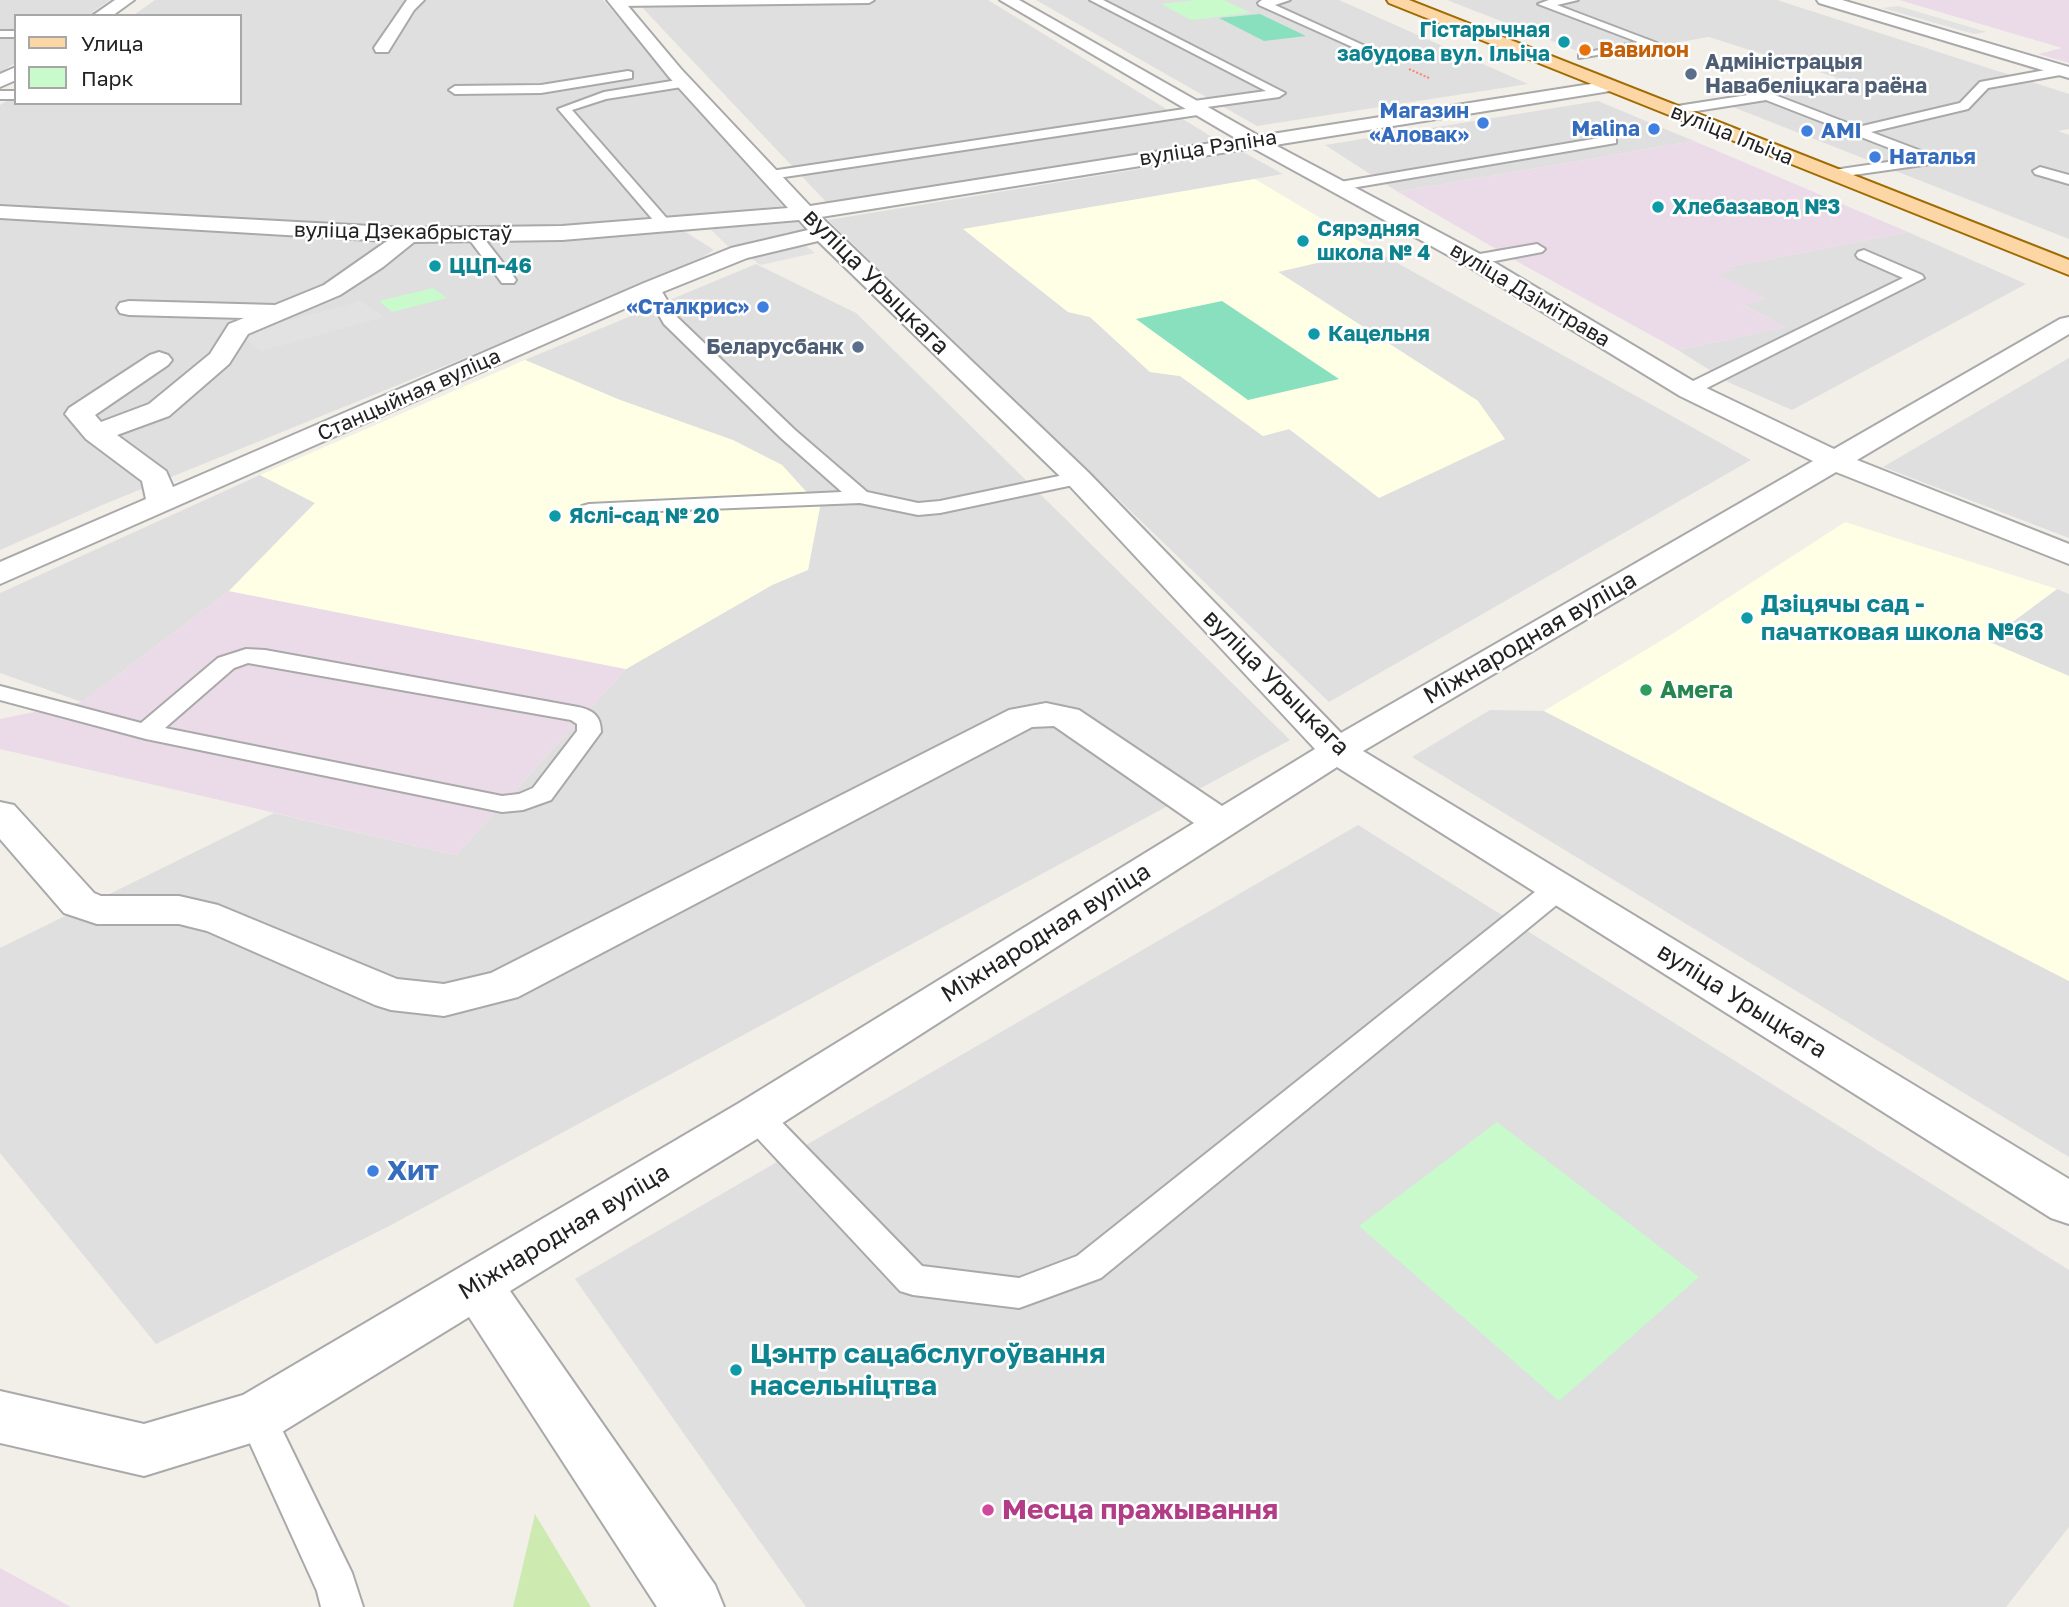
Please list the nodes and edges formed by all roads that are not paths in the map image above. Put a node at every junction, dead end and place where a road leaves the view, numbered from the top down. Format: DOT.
graph roads {
  1 [pos="127,0"];
  2 [pos="416,0"];
  3 [pos="869,0"];
  4 [pos="1013,0"];
  5 [pos="1096,0"];
  6 [pos="1285,0"];
  7 [pos="1395,0"];
  8 [pos="1573,0"];
  9 [pos="1825,0"];
  10 [pos="1260,1"];
  11 [pos="616,2"];
  12 [pos="103,14"];
  13 [pos="382,48"];
  14 [pos="1583,56"];
  15 [pos="1381,57"];
  16 [pos="2065,72"];
  17 [pos="663,76"];
  18 [pos="1610,86"];
  19 [pos="455,90"];
  20 [pos="1199,107"];
  21 [pos="1671,111"];
  22 [pos="1857,131"];
  23 [pos="1254,140"];
  24 [pos="1611,140"];
  25 [pos="2040,171"];
  26 [pos="1832,174"];
  27 [pos="771,175"];
  28 [pos="2069,180"];
  29 [pos="1340,186"];
  30 [pos="0,212"];
  31 [pos="815,223"];
  32 [pos="665,225"];
  33 [pos="408,235"];
  34 [pos="474,235"];
  35 [pos="1537,249"];
  36 [pos="1864,255"];
  37 [pos="1474,260"];
  38 [pos="2069,268"];
  39 [pos="508,280"];
  40 [pos="652,288"];
  41 [pos="129,308"];
  42 [pos="283,311"];
  43 [pos="2069,324"];
  44 [pos="159,360"];
  45 [pos="1689,390"];
  46 [pos="96,433"];
  47 [pos="1835,461"];
  48 [pos="1078,478"];
  49 [pos="860,497"];
  50 [pos="162,503"];
  51 [pos="590,510"];
  52 [pos="2069,555"];
  53 [pos="0,574"];
  54 [pos="0,693"];
  55 [pos="146,732"];
  56 [pos="1337,751"];
  57 [pos="0,814"];
  58 [pos="1220,824"];
  59 [pos="1560,887"];
  60 [pos="757,1116"];
  61 [pos="2069,1204"];
  62 [pos="477,1285"];
  63 [pos="257,1416"];
  64 [pos="0,1417"];
  65 [pos="342,1607"];
  66 [pos="693,1607"];
  1 -- 12 [label="street"];
  2 -- 13 [label="street"];
  3 -- 11 [label="lane"];
  4 -- 20 [label="street, вуліца Дзімітрава"];
  5 -- 20 [label="lane"];
  6 -- 10 [label="lane"];
  7 -- 18 [label="main road, вуліца Ільіча"];
  8 -- 14 [label="lane"];
  9 -- 16 [label="street"];
  10 -- 15 [label="lane"];
  11 -- 17 [label="street, вуліца Урыцкага"];
  16 -- 22 [label="lane"];
  17 -- 19 [label="lane"];
  17 -- 27 [label="street, вуліца Урыцкага"];
  17 -- 32 [label="lane"];
  18 -- 21 [label="main road, вуліца Ільіча"];
  18 -- 23 [label="street, вуліца Рэпіна"];
  20 -- 23 [label="street, вуліца Дзімітрава"];
  20 -- 27 [label="lane"];
  21 -- 22 [label="lane"];
  21 -- 26 [label="main road, вуліца Ільіча"];
  22 -- 26 [label="lane"];
  23 -- 29 [label="street, вуліца Дзімітрава"];
  23 -- 31 [label="street, вуліца Рэпіна"];
  24 -- 29 [label="lane"];
  25 -- 28 [label="lane"];
  26 -- 38 [label="main road, вуліца Ільіча"];
  27 -- 31 [label="street, вуліца Урыцкага"];
  29 -- 37 [label="street, вуліца Дзімітрава"];
  30 -- 33 [label="street, вуліца Дзекабрыстаў"];
  31 -- 32 [label="street, вуліца Дзекабрыстаў"];
  31 -- 40 [label="street, Станцыйная вуліца"];
  31 -- 48 [label="street, вуліца Урыцкага"];
  32 -- 34 [label="street, вуліца Дзекабрыстаў"];
  33 -- 34 [label="street, вуліца Дзекабрыстаў"];
  33 -- 42 [label="street"];
  34 -- 39 [label="lane"];
  35 -- 37 [label="lane"];
  36 -- 45 [label="lane"];
  37 -- 45 [label="street, вуліца Дзімітрава"];
  40 -- 49 [label="lane"];
  40 -- 50 [label="street, Станцыйная вуліца"];
  41 -- 42 [label="street"];
  42 -- 46 [label="street"];
  43 -- 47 [label="street, Міжнародная вуліца"];
  44 -- 46 [label="street"];
  45 -- 47 [label="street, вуліца Дзімітрава"];
  46 -- 50 [label="street"];
  47 -- 52 [label="street, вуліца Дзімітрава"];
  47 -- 56 [label="street, Міжнародная вуліца"];
  48 -- 49 [label="lane"];
  48 -- 56 [label="street, вуліца Урыцкага"];
  49 -- 51 [label="lane"];
  50 -- 53 [label="street, Станцыйная вуліца"];
  54 -- 55 [label="lane"];
  55 -- 55 [label="lane"];
  56 -- 58 [label="street, Міжнародная вуліца"];
  56 -- 59 [label="street, вуліца Урыцкага"];
  57 -- 58 [label="street"];
  58 -- 60 [label="street, Міжнародная вуліца"];
  59 -- 60 [label="lane"];
  59 -- 61 [label="street, вуліца Урыцкага"];
  60 -- 62 [label="street, Міжнародная вуліца"];
  62 -- 63 [label="street, Міжнародная вуліца"];
  62 -- 66 [label="street"];
  63 -- 64 [label="street, Міжнародная вуліца"];
  63 -- 65 [label="lane"];
}
